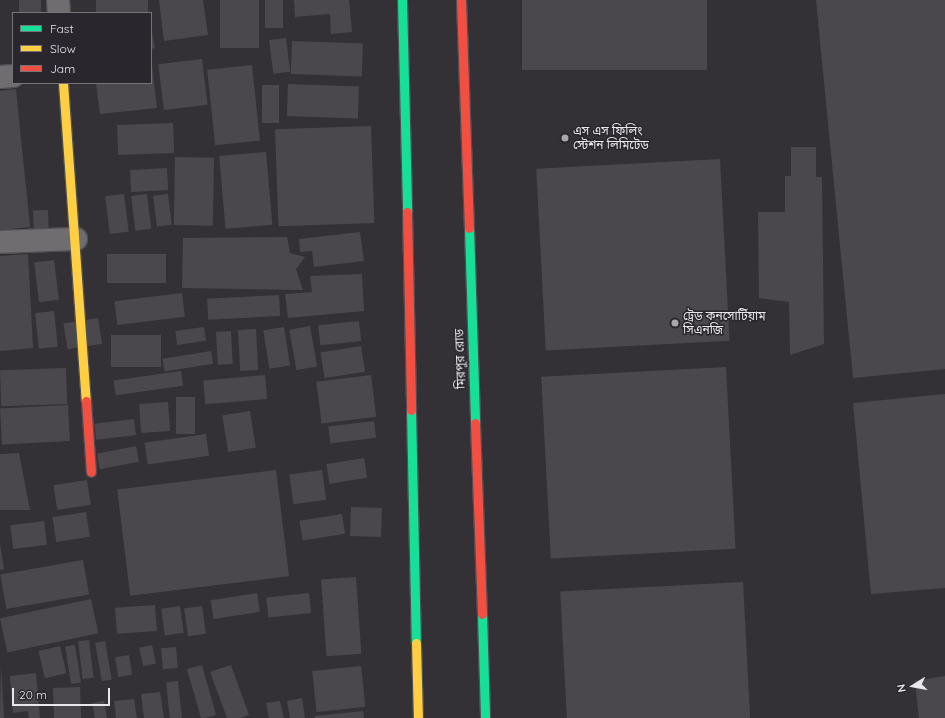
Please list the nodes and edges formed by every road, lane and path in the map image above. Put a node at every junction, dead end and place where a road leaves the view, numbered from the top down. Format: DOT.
graph roads {
  1 [pos="58,0"];
  2 [pos="402,0"];
  3 [pos="461,0"];
  4 [pos="59,12"];
  5 [pos="12,76"];
  6 [pos="0,77"];
  7 [pos="63,84"];
  8 [pos="76,239"];
  9 [pos="0,242"];
  10 [pos="92,472"];
  11 [pos="418,718"];
  12 [pos="485,718"];
  1 -- 4 [label="street"];
  2 -- 11 [label="main road"];
  3 -- 12 [label="main road, মিরপুর রোড"];
  5 -- 6 [label="street"];
  7 -- 8 [label="main road"];
  8 -- 9 [label="street"];
  8 -- 10 [label="main road"];
}
